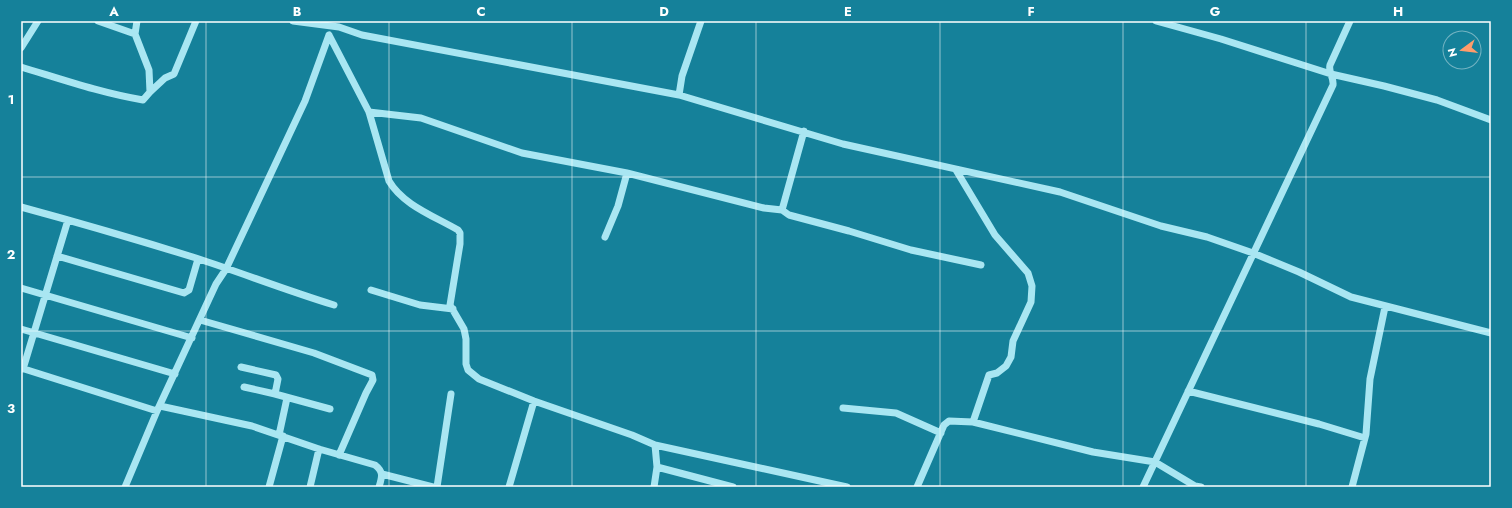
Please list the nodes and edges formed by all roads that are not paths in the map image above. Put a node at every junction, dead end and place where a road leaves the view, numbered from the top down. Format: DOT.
graph roads {
  1 [pos="38,21"];
  2 [pos="98,21"];
  3 [pos="137,21"];
  4 [pos="196,21"];
  5 [pos="293,21"];
  6 [pos="701,21"];
  7 [pos="1156,21"];
  8 [pos="1350,21"];
  9 [pos="338,25"];
  10 [pos="135,34"];
  11 [pos="329,36"];
  12 [pos="21,48"];
  13 [pos="21,67"];
  14 [pos="1331,74"];
  15 [pos="150,92"];
  16 [pos="679,95"];
  17 [pos="369,112"];
  18 [pos="1491,120"];
  19 [pos="804,131"];
  20 [pos="956,170"];
  21 [pos="627,173"];
  22 [pos="21,207"];
  23 [pos="782,210"];
  24 [pos="68,220"];
  25 [pos="605,237"];
  26 [pos="1253,253"];
  27 [pos="57,256"];
  28 [pos="198,259"];
  29 [pos="981,265"];
  30 [pos="226,269"];
  31 [pos="21,288"];
  32 [pos="371,290"];
  33 [pos="45,295"];
  34 [pos="334,305"];
  35 [pos="1385,306"];
  36 [pos="453,309"];
  37 [pos="200,320"];
  38 [pos="21,329"];
  39 [pos="34,332"];
  40 [pos="1491,332"];
  41 [pos="192,338"];
  42 [pos="241,367"];
  43 [pos="22,369"];
  44 [pos="175,374"];
  45 [pos="244,388"];
  46 [pos="1188,391"];
  47 [pos="275,394"];
  48 [pos="452,394"];
  49 [pos="287,398"];
  50 [pos="534,401"];
  51 [pos="330,408"];
  52 [pos="843,408"];
  53 [pos="158,409"];
  54 [pos="973,422"];
  55 [pos="941,433"];
  56 [pos="281,435"];
  57 [pos="1365,438"];
  58 [pos="655,445"];
  59 [pos="319,449"];
  60 [pos="339,455"];
  61 [pos="1155,462"];
  62 [pos="657,467"];
  63 [pos="382,474"];
  64 [pos="125,487"];
  65 [pos="269,487"];
  66 [pos="310,487"];
  67 [pos="379,487"];
  68 [pos="433,487"];
  69 [pos="437,487"];
  70 [pos="509,487"];
  71 [pos="654,487"];
  72 [pos="733,487"];
  73 [pos="848,487"];
  74 [pos="917,487"];
  75 [pos="1143,487"];
  76 [pos="1201,487"];
  77 [pos="1352,487"];
  1 -- 12 [label="street"];
  2 -- 10 [label="street"];
  3 -- 10 [label="street"];
  4 -- 15 [label="street"];
  5 -- 9 [label="street"];
  6 -- 16 [label="street"];
  7 -- 14 [label="street"];
  8 -- 14 [label="street"];
  9 -- 11 [label="street"];
  9 -- 16 [label="street"];
  10 -- 15 [label="street"];
  11 -- 17 [label="street"];
  11 -- 30 [label="street"];
  13 -- 15 [label="street"];
  14 -- 18 [label="street"];
  14 -- 26 [label="street"];
  16 -- 19 [label="street"];
  17 -- 21 [label="street"];
  17 -- 36 [label="street"];
  19 -- 20 [label="street"];
  19 -- 23 [label="street"];
  20 -- 26 [label="street"];
  20 -- 54 [label="street"];
  21 -- 23 [label="street"];
  21 -- 25 [label="street"];
  22 -- 24 [label="street"];
  23 -- 29 [label="street"];
  24 -- 27 [label="street"];
  24 -- 28 [label="street"];
  26 -- 35 [label="street"];
  26 -- 46 [label="street"];
  27 -- 28 [label="street"];
  27 -- 33 [label="street"];
  28 -- 30 [label="street"];
  30 -- 34 [label="street"];
  30 -- 37 [label="street"];
  31 -- 33 [label="street"];
  32 -- 36 [label="street"];
  33 -- 39 [label="street"];
  33 -- 41 [label="street"];
  35 -- 40 [label="street"];
  35 -- 57 [label="street"];
  36 -- 50 [label="street"];
  37 -- 41 [label="street"];
  37 -- 60 [label="street"];
  38 -- 39 [label="street"];
  39 -- 43 [label="street"];
  39 -- 44 [label="street"];
  41 -- 44 [label="street"];
  42 -- 47 [label="street"];
  43 -- 53 [label="street"];
  44 -- 53 [label="street"];
  45 -- 47 [label="street"];
  46 -- 57 [label="street"];
  46 -- 61 [label="street"];
  47 -- 49 [label="street"];
  48 -- 69 [label="street"];
  49 -- 51 [label="street"];
  49 -- 56 [label="street"];
  50 -- 58 [label="street"];
  50 -- 70 [label="street"];
  52 -- 55 [label="street"];
  53 -- 56 [label="street"];
  53 -- 64 [label="street"];
  54 -- 55 [label="street"];
  54 -- 61 [label="street"];
  55 -- 74 [label="street"];
  56 -- 59 [label="street"];
  56 -- 65 [label="street"];
  57 -- 77 [label="street"];
  58 -- 62 [label="street"];
  58 -- 73 [label="street"];
  59 -- 60 [label="street"];
  59 -- 66 [label="street"];
  60 -- 63 [label="street"];
  61 -- 75 [label="street"];
  61 -- 76 [label="street"];
  62 -- 71 [label="street"];
  62 -- 72 [label="street"];
  63 -- 67 [label="street"];
  63 -- 68 [label="street"];
}
